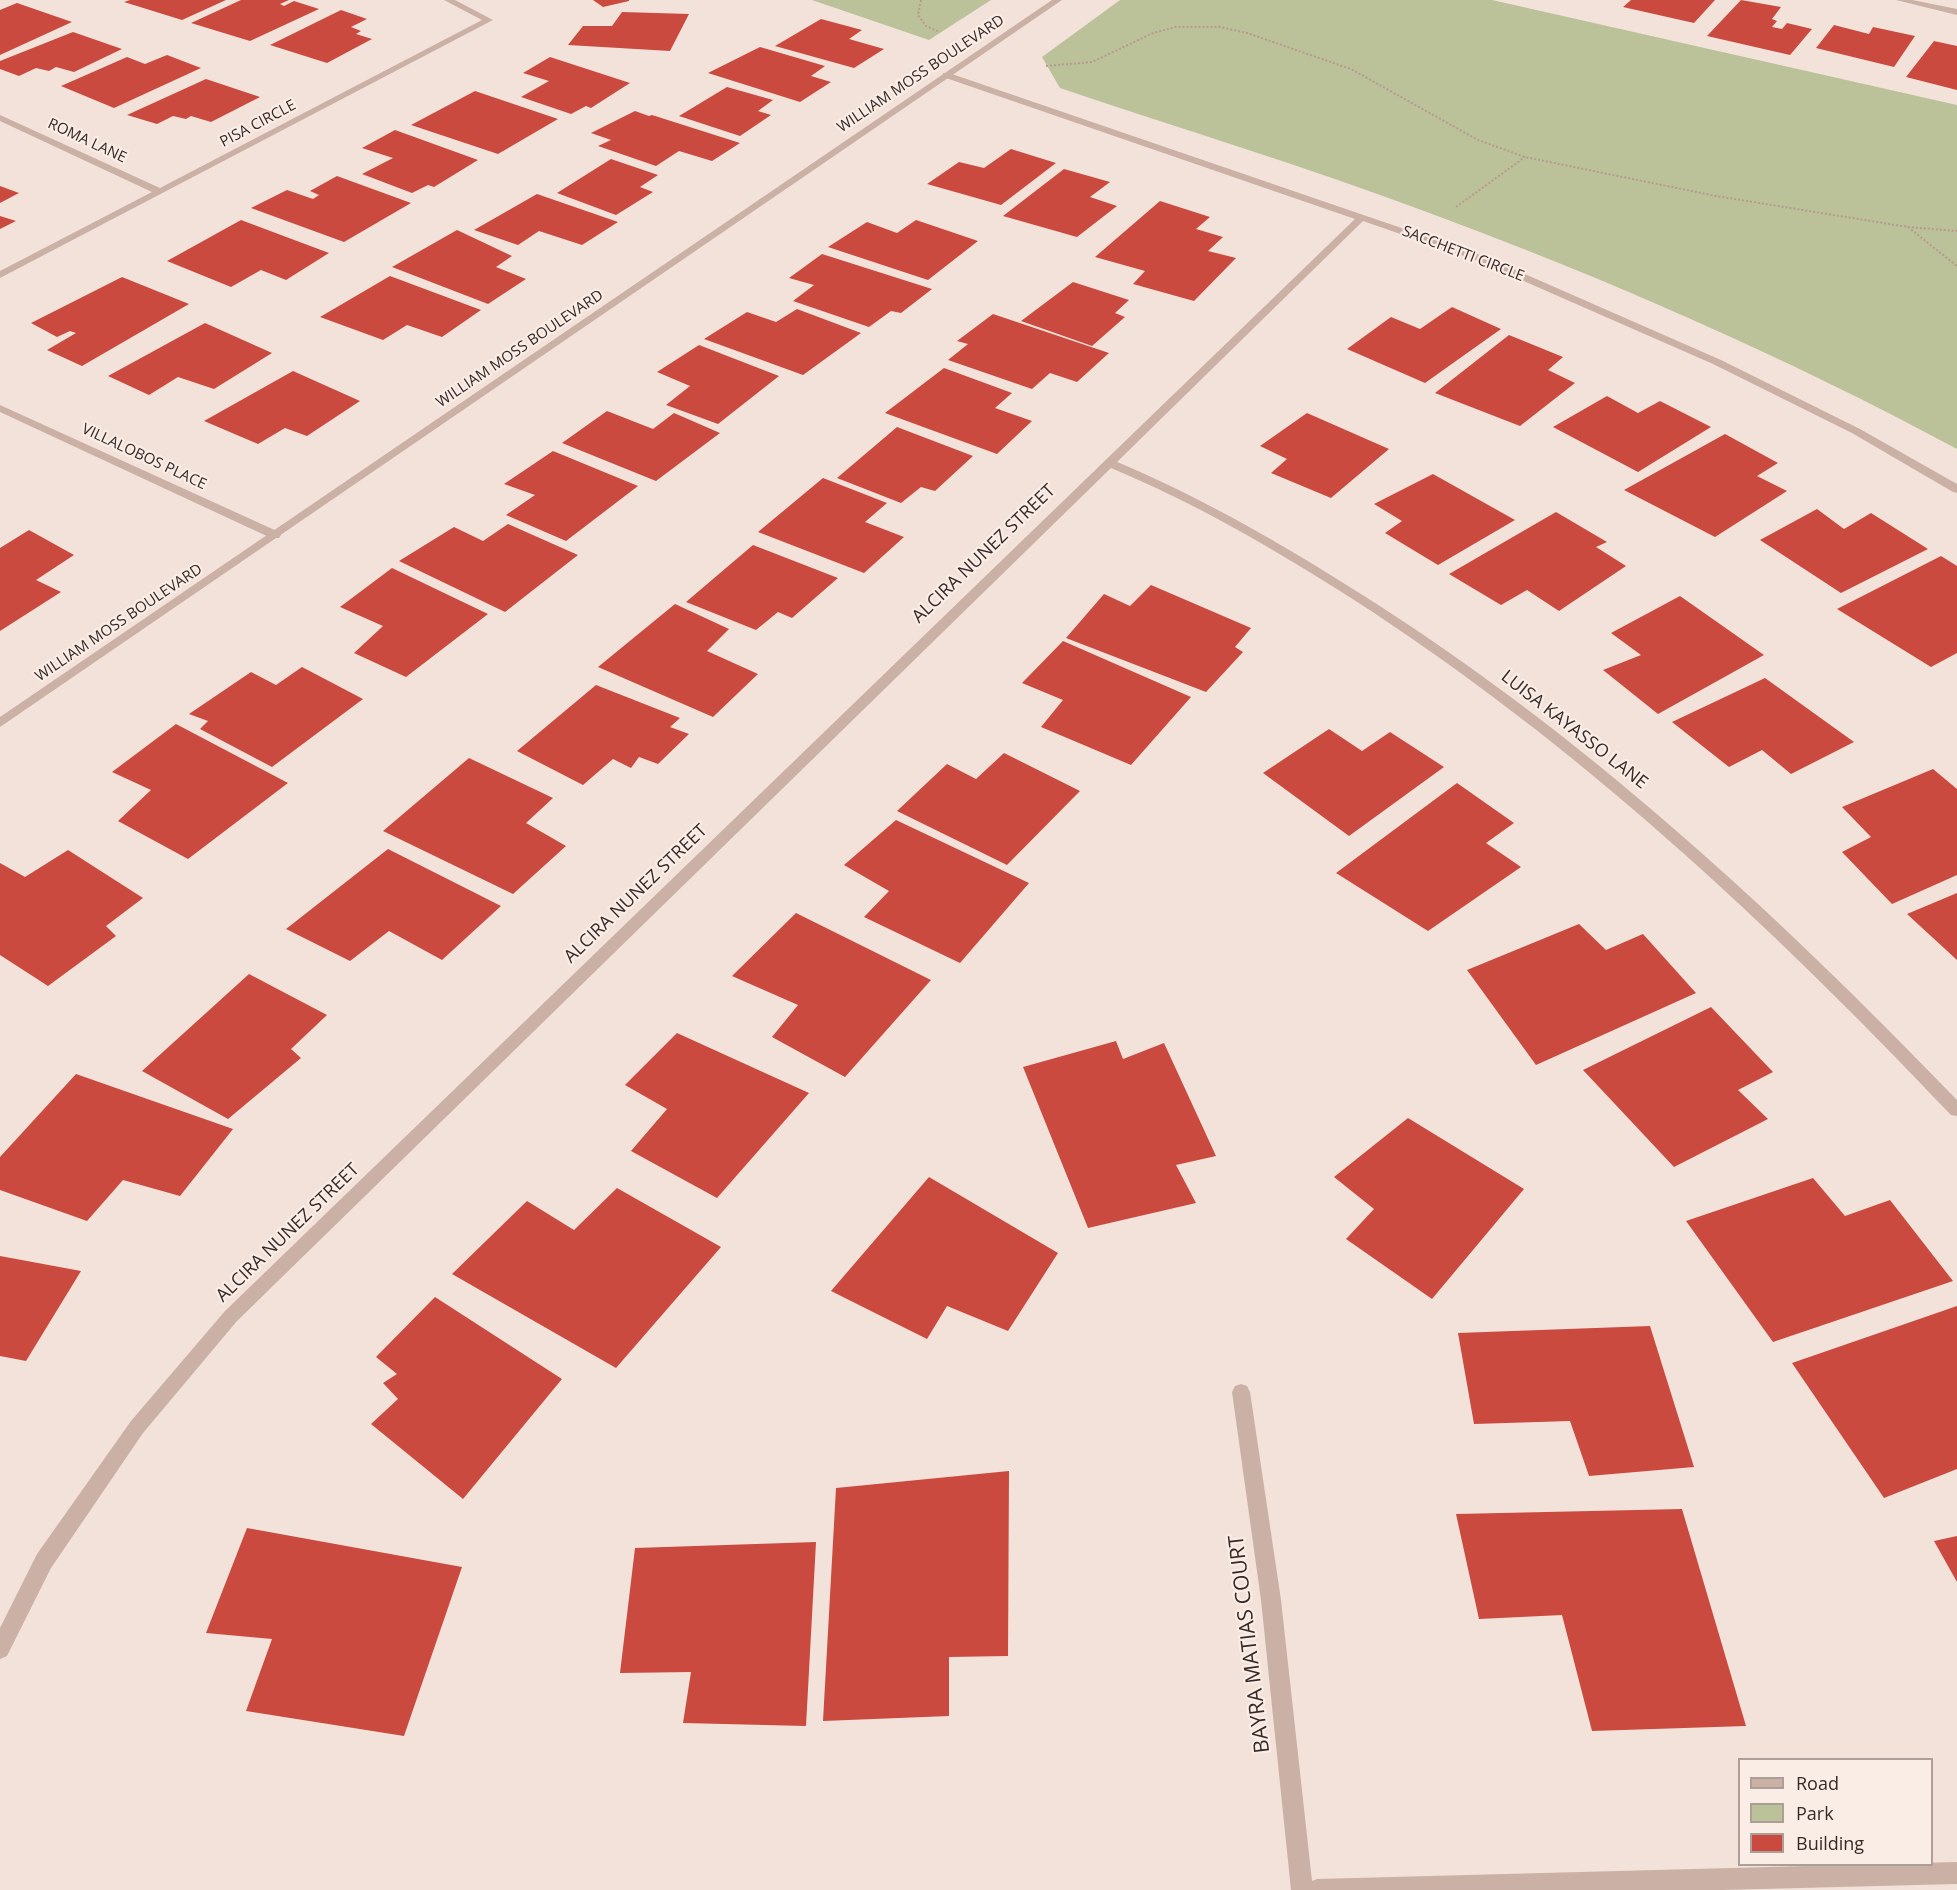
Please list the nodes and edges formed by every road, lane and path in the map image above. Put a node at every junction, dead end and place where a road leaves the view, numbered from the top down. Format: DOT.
graph roads {
  1 [pos="448,0"];
  2 [pos="1058,0"];
  3 [pos="1900,0"];
  4 [pos="1957,12"];
  5 [pos="984,50"];
  6 [pos="946,75"];
  7 [pos="0,118"];
  8 [pos="1525,157"];
  9 [pos="161,192"];
  10 [pos="1362,217"];
  11 [pos="1908,227"];
  12 [pos="1957,231"];
  13 [pos="1415,234"];
  14 [pos="1957,266"];
  15 [pos="0,275"];
  16 [pos="0,408"];
  17 [pos="1107,462"];
  18 [pos="1957,489"];
  19 [pos="275,535"];
  20 [pos="0,723"];
  21 [pos="1957,1110"];
  22 [pos="1241,1392"];
  23 [pos="0,1649"];
  24 [pos="1957,1873"];
  25 [pos="1302,1890"];
  26 [pos="1317,1890"];
  1 -- 9 [label="street, PISA CIRCLE"];
  2 -- 5 [label="street, WILLIAM MOSS BOULEVARD"];
  3 -- 4 [label="street"];
  5 -- 6 [label="street, WILLIAM MOSS BOULEVARD"];
  5 -- 8 [label="path"];
  6 -- 10 [label="street, SACCHETTI CIRCLE"];
  6 -- 19 [label="street, WILLIAM MOSS BOULEVARD"];
  7 -- 9 [label="street, ROMA LANE"];
  8 -- 11 [label="path"];
  8 -- 13 [label="path"];
  9 -- 15 [label="street, PISA CIRCLE"];
  10 -- 13 [label="street, SACCHETTI CIRCLE"];
  10 -- 17 [label="street, ALCIRA NUNEZ STREET"];
  11 -- 12 [label="path"];
  11 -- 14 [label="path"];
  13 -- 18 [label="street, SACCHETTI CIRCLE"];
  16 -- 19 [label="street, VILLALOBOS PLACE"];
  17 -- 21 [label="street, LUISA KAYASSO LANE"];
  17 -- 23 [label="street, ALCIRA NUNEZ STREET"];
  19 -- 20 [label="street, WILLIAM MOSS BOULEVARD"];
  22 -- 25 [label="street, BAYRA MATIAS COURT"];
  24 -- 26 [label="street"];
}
